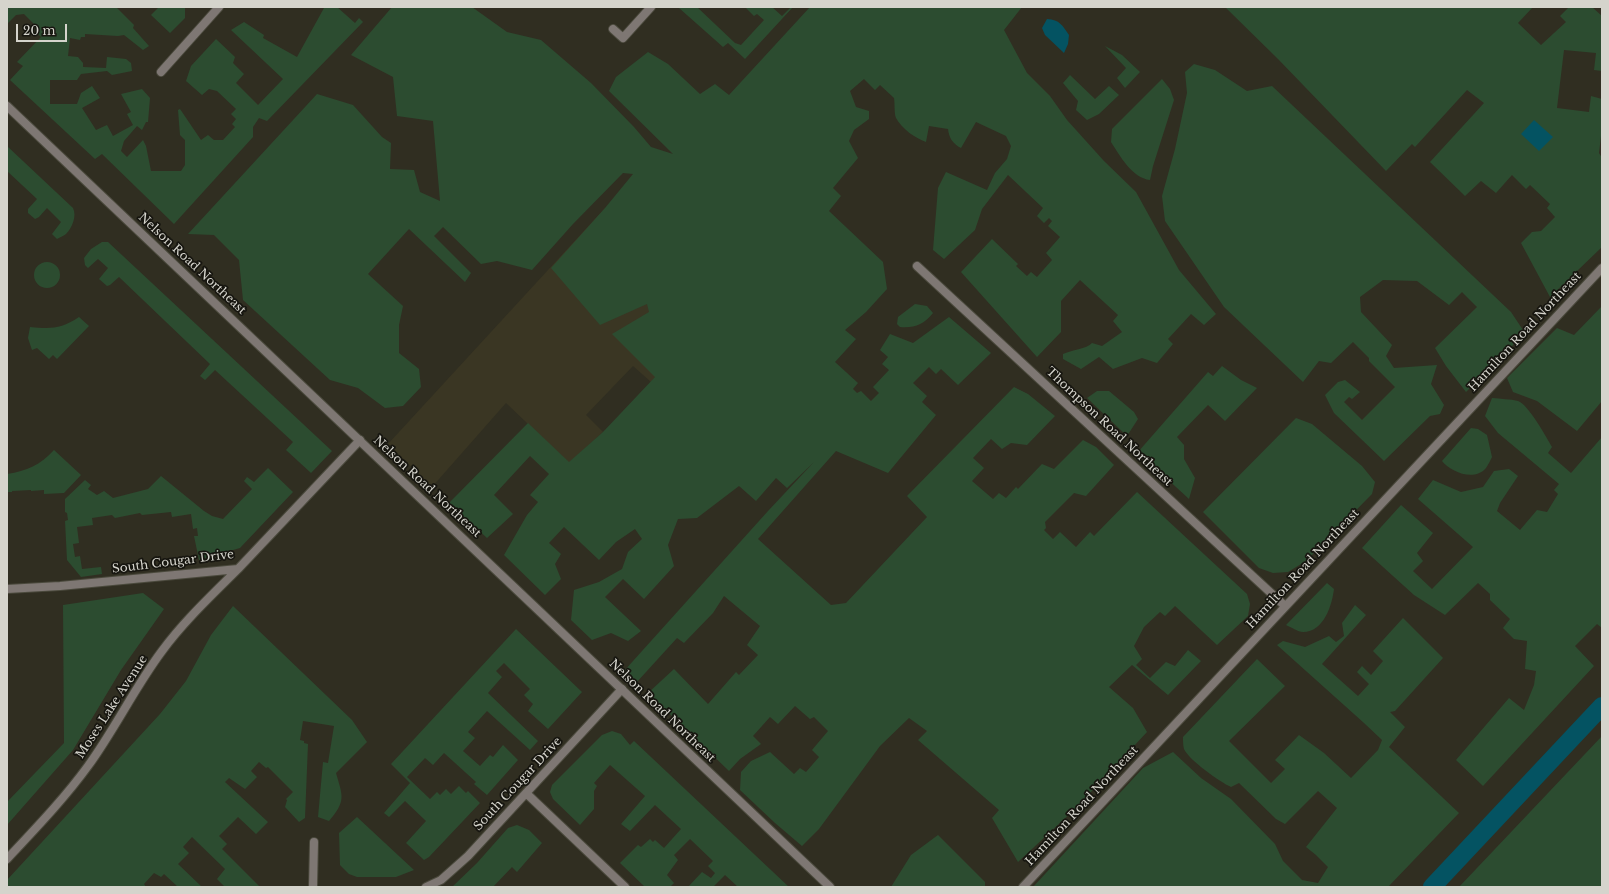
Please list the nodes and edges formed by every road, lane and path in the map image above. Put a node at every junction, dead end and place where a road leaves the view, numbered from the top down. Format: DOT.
graph roads {
  1 [pos="219,7"];
  2 [pos="651,7"];
  3 [pos="613,29"];
  4 [pos="161,72"];
  5 [pos="7,106"];
  6 [pos="917,266"];
  7 [pos="1602,268"];
  8 [pos="360,440"];
  9 [pos="238,568"];
  10 [pos="7,589"];
  11 [pos="1285,606"];
  12 [pos="622,689"];
  13 [pos="526,793"];
  14 [pos="314,842"];
  15 [pos="7,859"];
  16 [pos="313,887"];
  17 [pos="426,887"];
  18 [pos="625,887"];
  19 [pos="830,887"];
  20 [pos="1023,887"];
  1 -- 4 [label="street"];
  2 -- 3 [label="street"];
  5 -- 8 [label="street, Nelson Road Northeast"];
  6 -- 11 [label="street, Thompson Road Northeast"];
  7 -- 11 [label="street, Hamilton Road Northeast"];
  8 -- 9 [label="street, South Cougar Drive"];
  8 -- 12 [label="street, Nelson Road Northeast"];
  9 -- 10 [label="street, South Cougar Drive"];
  9 -- 15 [label="street, Moses Lake Avenue"];
  11 -- 20 [label="street, Hamilton Road Northeast"];
  12 -- 13 [label="street, South Cougar Drive"];
  12 -- 19 [label="street, Nelson Road Northeast"];
  13 -- 17 [label="street, South Cougar Drive"];
  13 -- 18 [label="street"];
  14 -- 16 [label="street"];
}
